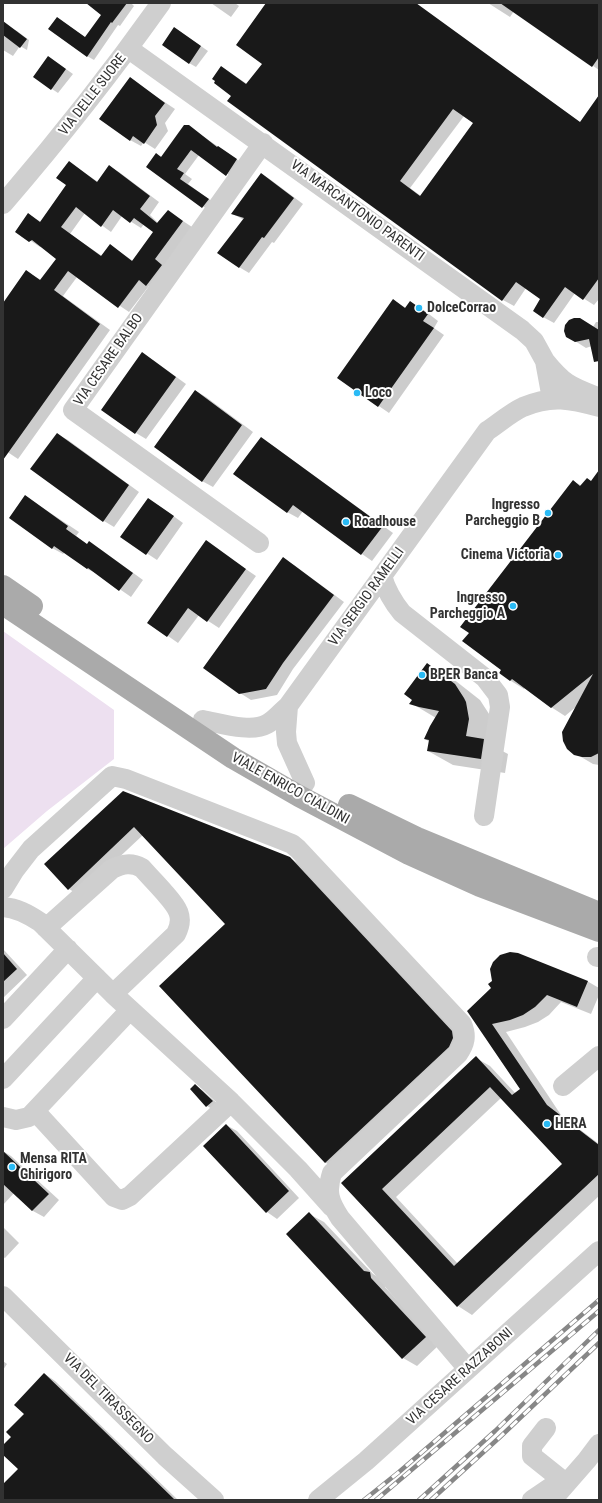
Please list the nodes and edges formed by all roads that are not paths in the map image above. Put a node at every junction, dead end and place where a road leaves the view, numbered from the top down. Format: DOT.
graph roads {
  1 [pos="160,3"];
  2 [pos="129,49"];
  3 [pos="263,143"];
  4 [pos="20,184"];
  5 [pos="3,198"];
  6 [pos="3,204"];
  7 [pos="545,361"];
  8 [pos="599,398"];
  9 [pos="552,399"];
  10 [pos="599,406"];
  11 [pos="259,543"];
  12 [pos="382,576"];
  13 [pos="3,586"];
  14 [pos="3,604"];
  15 [pos="357,611"];
  16 [pos="402,613"];
  17 [pos="288,706"];
  18 [pos="203,720"];
  19 [pos="302,790"];
  20 [pos="484,816"];
  21 [pos="3,889"];
  22 [pos="3,908"];
  23 [pos="599,913"];
  24 [pos="46,928"];
  25 [pos="599,931"];
  26 [pos="68,949"];
  27 [pos="97,978"];
  28 [pos="113,994"];
  29 [pos="130,1010"];
  30 [pos="3,1019"];
  31 [pos="599,1056"];
  32 [pos="3,1078"];
  33 [pos="563,1086"];
  34 [pos="231,1102"];
  35 [pos="35,1111"];
  36 [pos="3,1117"];
  37 [pos="332,1207"];
  38 [pos="599,1251"];
  39 [pos="3,1296"];
  40 [pos="468,1369"];
  41 [pos="546,1428"];
  42 [pos="599,1444"];
  43 [pos="588,1460"];
  44 [pos="562,1480"];
  45 [pos="214,1500"];
  46 [pos="318,1500"];
  47 [pos="532,1500"];
  48 [pos="552,1500"];
  1 -- 2 [label="street, VIA DELLE SUORE"];
  2 -- 3 [label="street, VIA MARCANTONIO PARENTI"];
  2 -- 4 [label="street, VIA DELLE SUORE"];
  3 -- 7 [label="street, VIA MARCANTONIO PARENTI"];
  3 -- 11 [label="street, VIA CESARE BALBO"];
  4 -- 5 [label="street, VIA DELLE SUORE"];
  4 -- 6 [label="street, VIA DELLE SUORE"];
  7 -- 8 [label="street"];
  7 -- 9 [label="street, VIA MARCANTONIO PARENTI"];
  9 -- 10 [label="street, VIA SERGIO RAMELLI"];
  9 -- 12 [label="street, VIA SERGIO RAMELLI"];
  12 -- 15 [label="street, VIA SERGIO RAMELLI"];
  12 -- 16 [label="street"];
  13 -- 18 [label="main road, VIALE ENRICO CIALDINI"];
  14 -- 19 [label="main road, VIALE ENRICO CIALDINI"];
  15 -- 16 [label="street"];
  15 -- 17 [label="street, VIA SERGIO RAMELLI"];
  16 -- 20 [label="street"];
  17 -- 18 [label="street, VIA SERGIO RAMELLI"];
  17 -- 19 [label="street"];
  18 -- 19 [label="main road, VIALE ENRICO CIALDINI"];
  19 -- 23 [label="main road, VIALE ENRICO CIALDINI"];
  19 -- 25 [label="main road, VIALE ENRICO CIALDINI"];
  21 -- 37 [label="street"];
  22 -- 24 [label="street"];
  24 -- 26 [label="street"];
  24 -- 28 [label="street"];
  26 -- 27 [label="street"];
  26 -- 30 [label="street"];
  27 -- 28 [label="street"];
  27 -- 32 [label="street"];
  28 -- 29 [label="street"];
  29 -- 34 [label="street"];
  29 -- 35 [label="street"];
  31 -- 33 [label="street"];
  34 -- 35 [label="street"];
  34 -- 37 [label="street"];
  35 -- 36 [label="street"];
  37 -- 40 [label="street"];
  38 -- 40 [label="street, VIA CESARE RAZZABONI"];
  39 -- 45 [label="street, VIA DEL TIRASSEGNO"];
  40 -- 46 [label="street, VIA CESARE RAZZABONI"];
  41 -- 44 [label="street"];
  42 -- 43 [label="street"];
  43 -- 44 [label="street"];
  43 -- 48 [label="street"];
  44 -- 47 [label="street"];
}
